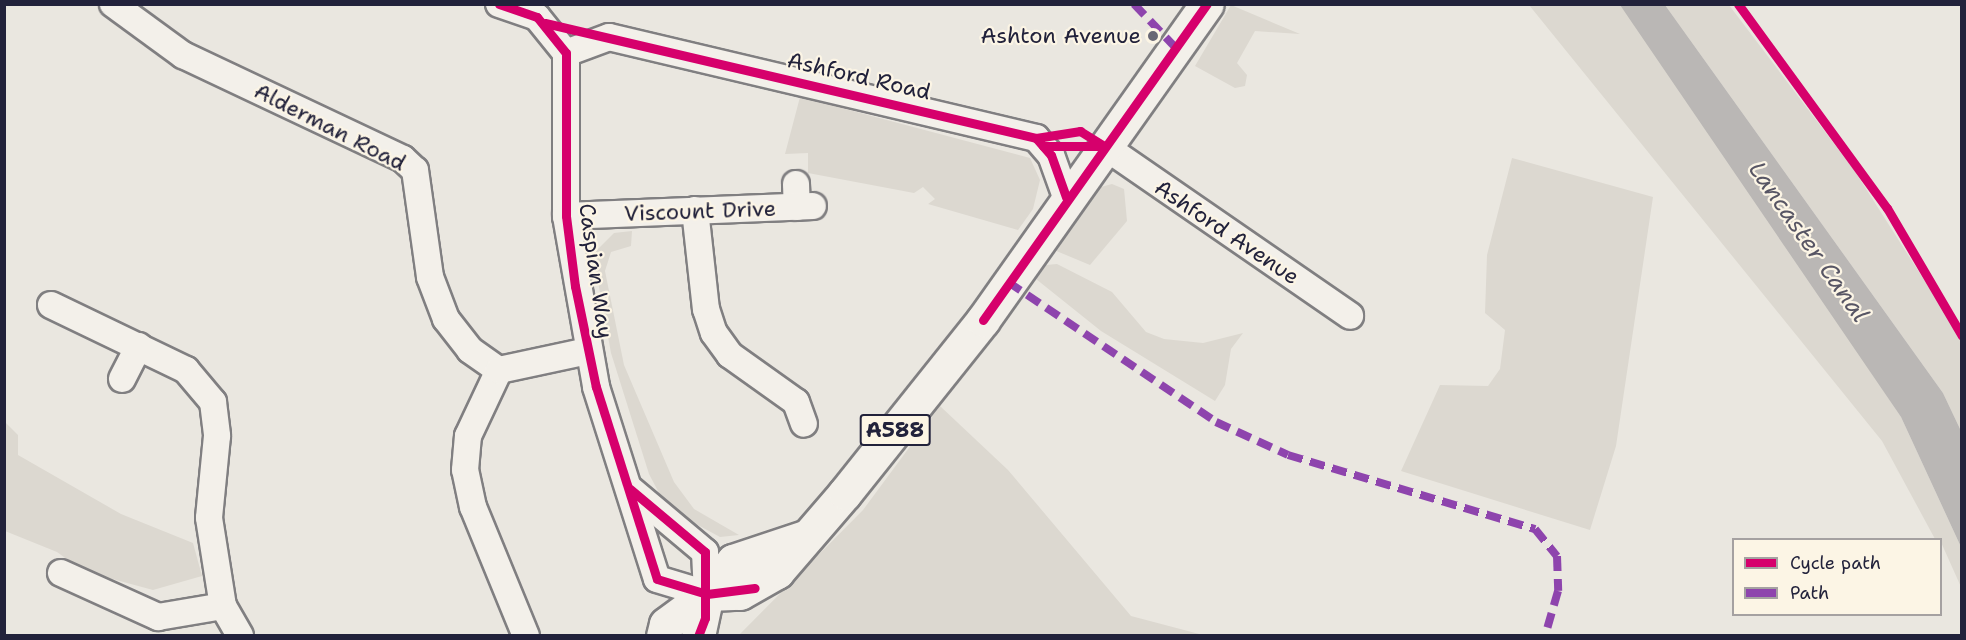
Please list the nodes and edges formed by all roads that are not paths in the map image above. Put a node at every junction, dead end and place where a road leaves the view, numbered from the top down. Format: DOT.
graph roads {
  1 [pos="113,4"];
  2 [pos="499,4"];
  3 [pos="1207,4"];
  4 [pos="566,53"];
  5 [pos="1104,146"];
  6 [pos="1066,197"];
  7 [pos="802,199"];
  8 [pos="695,210"];
  9 [pos="566,216"];
  10 [pos="51,305"];
  11 [pos="1350,316"];
  12 [pos="139,346"];
  13 [pos="588,351"];
  14 [pos="500,370"];
  15 [pos="122,379"];
  16 [pos="804,424"];
  17 [pos="630,489"];
  18 [pos="61,573"];
  19 [pos="707,594"];
  20 [pos="223,606"];
  21 [pos="240,636"];
  22 [pos="526,636"];
  23 [pos="663,636"];
  24 [pos="698,636"];
  1 -- 14 [label="street, Alderman Road"];
  2 -- 4 [label="street"];
  3 -- 5 [label="main road, A588"];
  4 -- 6 [label="street, Ashford Road"];
  4 -- 9 [label="street, Caspian Way"];
  5 -- 6 [label="main road, A588"];
  5 -- 11 [label="street, Ashford Avenue"];
  6 -- 19 [label="main road, A588"];
  7 -- 8 [label="street, Viscount Drive"];
  8 -- 9 [label="street, Viscount Drive"];
  8 -- 16 [label="street"];
  9 -- 13 [label="street, Caspian Way"];
  10 -- 12 [label="street"];
  12 -- 15 [label="street"];
  12 -- 20 [label="street"];
  13 -- 14 [label="street"];
  13 -- 17 [label="street, Caspian Way"];
  14 -- 22 [label="street"];
  17 -- 19 [label="street"];
  17 -- 19 [label="street, Caspian Way"];
  18 -- 20 [label="street"];
  19 -- 23 [label="main road"];
  19 -- 24 [label="main road"];
  20 -- 21 [label="street"];
}
